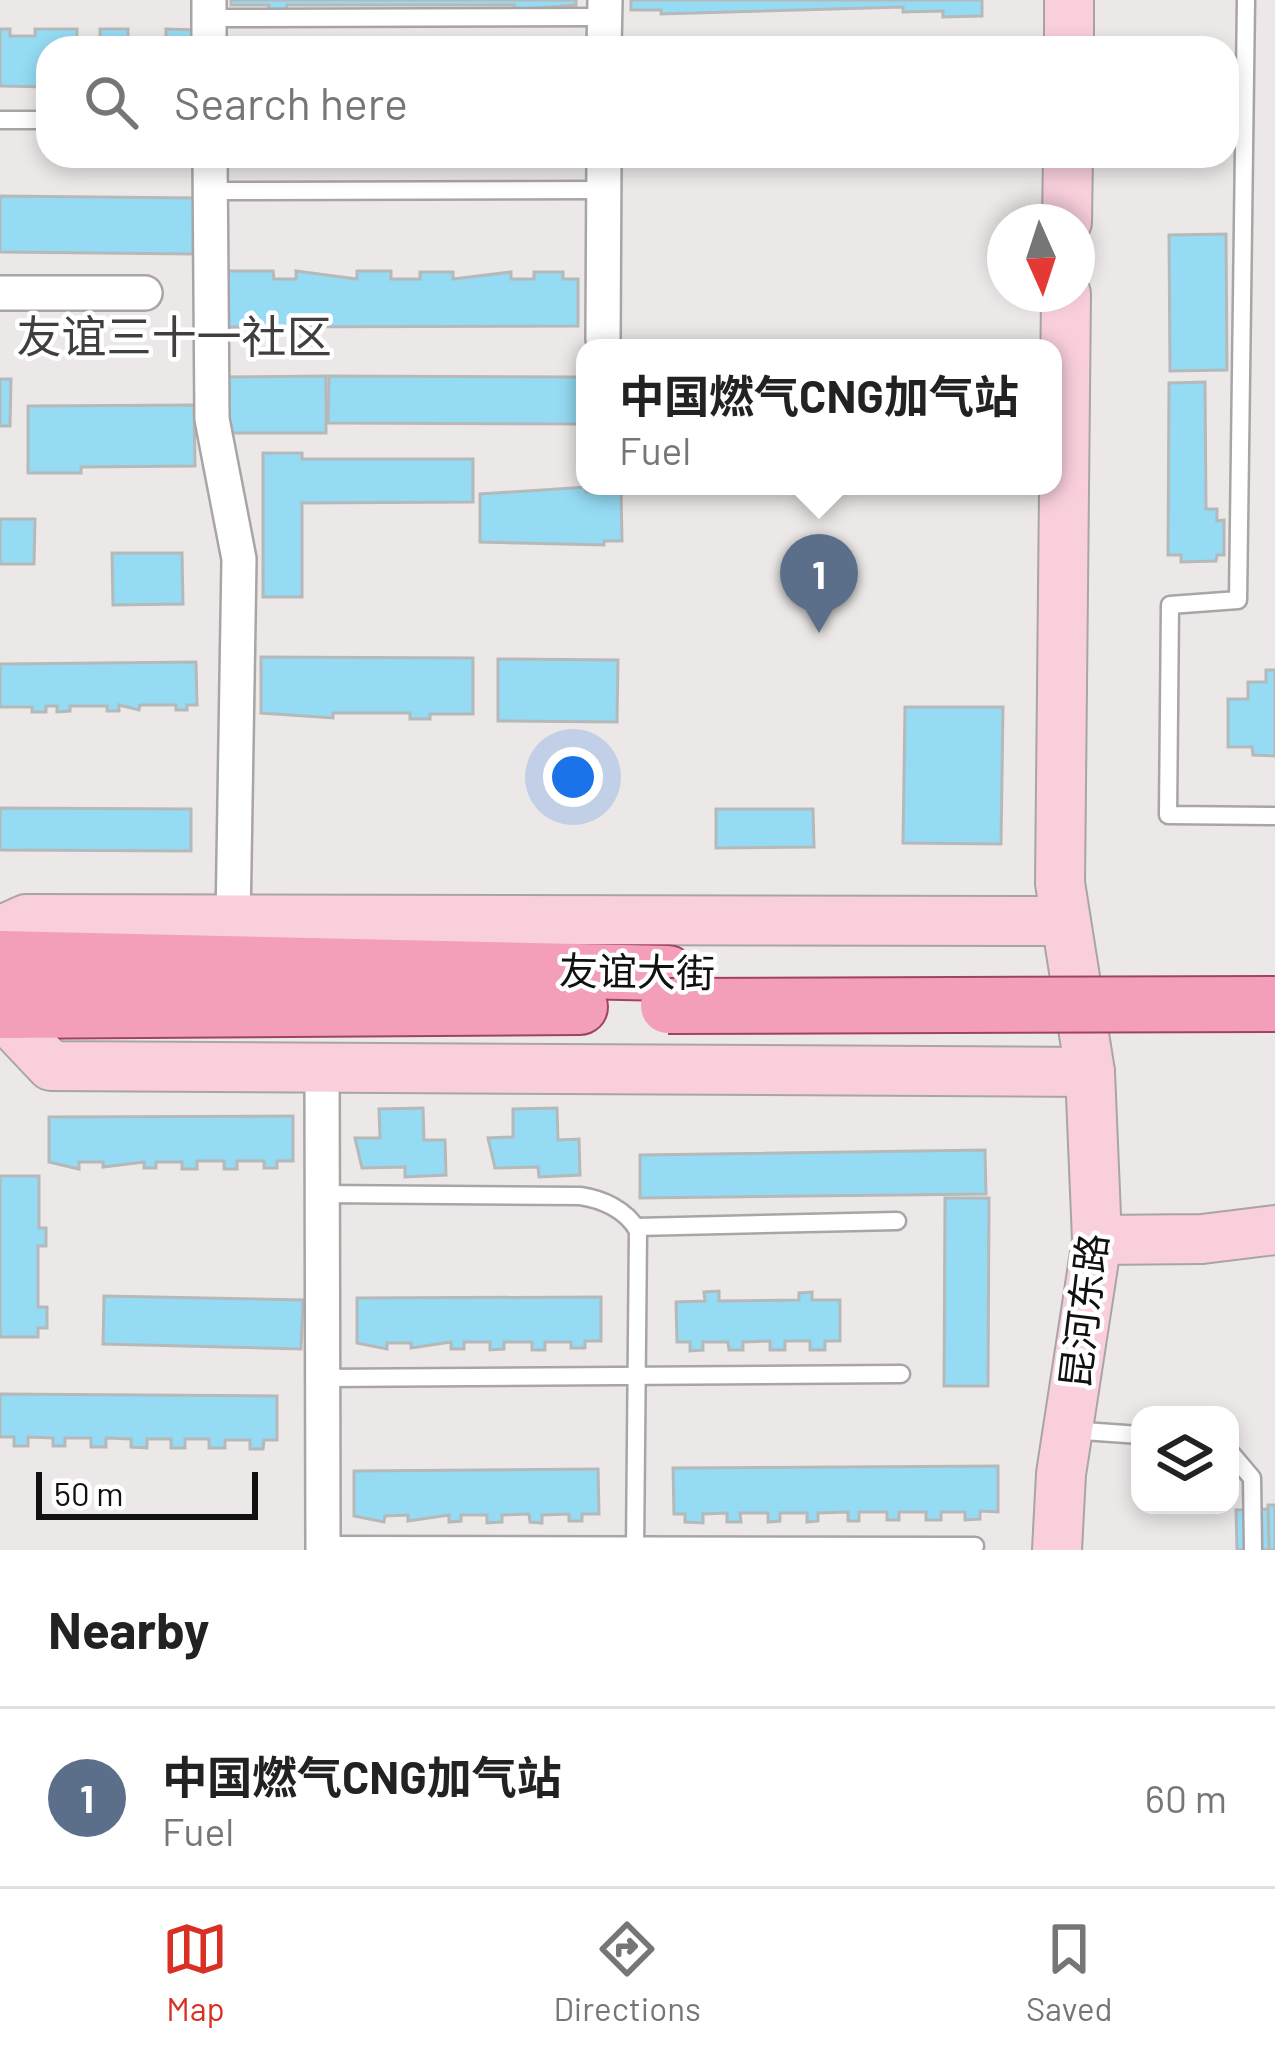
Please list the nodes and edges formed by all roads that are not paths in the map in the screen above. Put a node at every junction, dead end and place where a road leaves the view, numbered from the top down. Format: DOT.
graph roads {
  1 [pos="1069,0"];
  2 [pos="1246,0"];
  3 [pos="209,22"];
  4 [pos="605,22"];
  5 [pos="1069,36"];
  6 [pos="0,120"];
  7 [pos="36,120"];
  8 [pos="210,168"];
  9 [pos="1068,168"];
  10 [pos="604,173"];
  11 [pos="210,191"];
  12 [pos="1067,204"];
  13 [pos="0,293"];
  14 [pos="145,293"];
  15 [pos="1066,312"];
  16 [pos="603,339"];
  17 [pos="1275,816"];
  18 [pos="1064,921"];
  19 [pos="233,922"];
  20 [pos="0,931"];
  21 [pos="0,958"];
  22 [pos="1275,976"];
  23 [pos="668,990"];
  24 [pos="1275,1004"];
  25 [pos="0,1011"];
  26 [pos="322,1066"];
  27 [pos="1090,1072"];
  28 [pos="321,1194"];
  29 [pos="897,1221"];
  30 [pos="636,1227"];
  31 [pos="1275,1230"];
  32 [pos="1097,1240"];
  33 [pos="901,1374"];
  34 [pos="637,1376"];
  35 [pos="322,1378"];
  36 [pos="1067,1430"];
  37 [pos="1131,1434"];
  38 [pos="1239,1463"];
  39 [pos="975,1546"];
  40 [pos="323,1548"];
  41 [pos="635,1548"];
  42 [pos="1057,1550"];
  43 [pos="1253,1550"];
  1 -- 5 [label="street"];
  2 -- 17 [label="lane"];
  3 -- 4 [label="lane"];
  6 -- 7 [label="lane"];
  8 -- 11 [label="street"];
  9 -- 12 [label="street"];
  10 -- 11 [label="lane"];
  10 -- 16 [label="street"];
  11 -- 19 [label="street"];
  13 -- 14 [label="street"];
  15 -- 18 [label="street, 昆河东路"];
  18 -- 19 [label="street"];
  18 -- 27 [label="street, 昆河东路"];
  19 -- 20 [label="street"];
  21 -- 23 [label="main road, 友谊大街"];
  22 -- 23 [label="main road, 友谊大街"];
  23 -- 24 [label="main road, 友谊大街, bridge"];
  23 -- 25 [label="main road, 友谊大街"];
  25 -- 26 [label="street"];
  26 -- 27 [label="street"];
  26 -- 28 [label="street"];
  27 -- 32 [label="street, 昆河东路"];
  28 -- 30 [label="lane"];
  28 -- 35 [label="street"];
  29 -- 30 [label="lane"];
  30 -- 34 [label="lane"];
  31 -- 32 [label="street"];
  32 -- 36 [label="street, 昆河东路"];
  33 -- 34 [label="lane"];
  34 -- 35 [label="lane"];
  34 -- 41 [label="lane"];
  35 -- 40 [label="street"];
  36 -- 37 [label="lane"];
  36 -- 42 [label="street, 昆河东路"];
  38 -- 43 [label="lane"];
  39 -- 41 [label="lane"];
  40 -- 41 [label="lane"];
}
